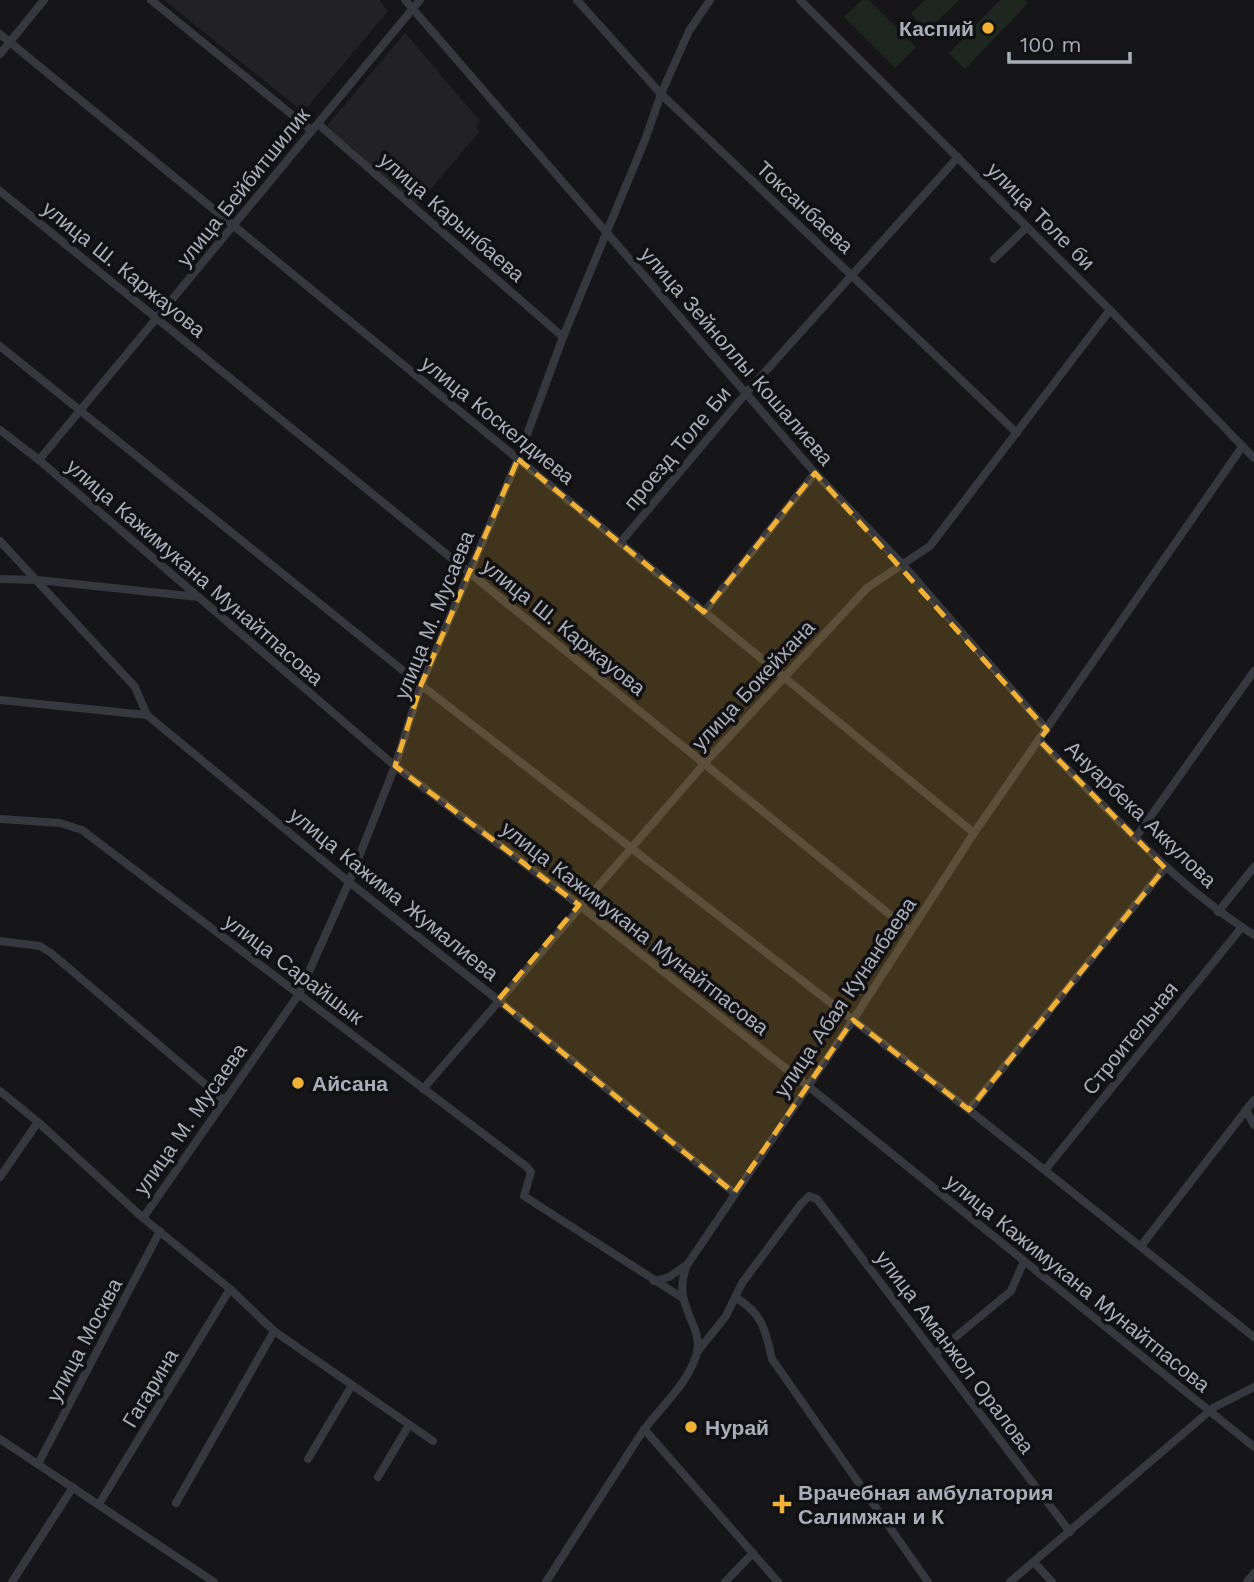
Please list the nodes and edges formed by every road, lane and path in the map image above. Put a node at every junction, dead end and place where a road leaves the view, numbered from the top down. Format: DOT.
graph roads {
  1 [pos="44,0"];
  2 [pos="151,0"];
  3 [pos="405,0"];
  4 [pos="420,0"];
  5 [pos="577,0"];
  6 [pos="709,0"];
  7 [pos="800,0"];
  8 [pos="413,9"];
  9 [pos="0,34"];
  10 [pos="10,42"];
  11 [pos="0,54"];
  12 [pos="661,94"];
  13 [pos="315,127"];
  14 [pos="958,157"];
  15 [pos="0,191"];
  16 [pos="234,226"];
  17 [pos="1027,227"];
  18 [pos="606,233"];
  19 [pos="994,259"];
  20 [pos="852,276"];
  21 [pos="1110,310"];
  22 [pos="157,318"];
  23 [pos="563,337"];
  24 [pos="0,346"];
  25 [pos="747,392"];
  26 [pos="80,411"];
  27 [pos="0,430"];
  28 [pos="1017,433"];
  29 [pos="1242,447"];
  30 [pos="1254,458"];
  31 [pos="518,459"];
  32 [pos="38,460"];
  33 [pos="815,473"];
  34 [pos="0,541"];
  35 [pos="620,543"];
  36 [pos="904,566"];
  37 [pos="469,573"];
  38 [pos="0,579"];
  39 [pos="38,580"];
  40 [pos="198,597"];
  41 [pos="704,612"];
  42 [pos="1254,671"];
  43 [pos="785,678"];
  44 [pos="421,685"];
  45 [pos="0,699"];
  46 [pos="146,715"];
  47 [pos="1047,730"];
  48 [pos="1039,740"];
  49 [pos="704,764"];
  50 [pos="395,766"];
  51 [pos="0,819"];
  52 [pos="974,833"];
  53 [pos="1136,837"];
  54 [pos="631,847"];
  55 [pos="1254,867"];
  56 [pos="1166,868"];
  57 [pos="349,882"];
  58 [pos="579,905"];
  59 [pos="1218,912"];
  60 [pos="1242,927"];
  61 [pos="910,931"];
  62 [pos="1254,935"];
  63 [pos="0,942"];
  64 [pos="299,994"];
  65 [pos="498,1000"];
  66 [pos="853,1020"];
  67 [pos="807,1086"];
  68 [pos="423,1089"];
  69 [pos="0,1091"];
  70 [pos="1254,1100"];
  71 [pos="225,1101"];
  72 [pos="969,1110"];
  73 [pos="1246,1110"];
  74 [pos="38,1122"];
  75 [pos="1254,1125"];
  76 [pos="1045,1170"];
  77 [pos="0,1177"];
  78 [pos="734,1193"];
  79 [pos="142,1218"];
  80 [pos="160,1231"];
  81 [pos="1141,1246"];
  82 [pos="1024,1261"];
  83 [pos="687,1265"];
  84 [pos="654,1281"];
  85 [pos="230,1289"];
  86 [pos="681,1297"];
  87 [pos="735,1297"];
  88 [pos="274,1331"];
  89 [pos="1254,1337"];
  90 [pos="697,1352"];
  91 [pos="935,1354"];
  92 [pos="352,1385"];
  93 [pos="1254,1387"];
  94 [pos="1209,1412"];
  95 [pos="409,1425"];
  96 [pos="644,1429"];
  97 [pos="0,1439"];
  98 [pos="433,1441"];
  99 [pos="1254,1447"];
  100 [pos="308,1459"];
  101 [pos="38,1464"];
  102 [pos="378,1477"];
  103 [pos="73,1488"];
  104 [pos="176,1503"];
  105 [pos="99,1504"];
  106 [pos="1070,1532"];
  107 [pos="752,1553"];
  108 [pos="1034,1562"];
  109 [pos="1254,1573"];
  110 [pos="203,1574"];
  111 [pos="12,1582"];
  112 [pos="197,1582"];
  113 [pos="214,1582"];
  114 [pos="546,1582"];
  115 [pos="726,1582"];
  116 [pos="778,1582"];
  117 [pos="928,1582"];
  118 [pos="1010,1582"];
  119 [pos="1052,1582"];
  120 [pos="1247,1582"];
  1 -- 10 [label="street"];
  2 -- 13 [label="street, улица Карынбаева"];
  3 -- 8 [label="street, улица Зейноллы Кошалиева"];
  4 -- 8 [label="street, улица Бейбитшилик"];
  5 -- 12 [label="street, Токсанбаева"];
  6 -- 12 [label="street, улица М. Мусаева"];
  7 -- 14 [label="street, улица Толе би"];
  8 -- 13 [label="street, улица Бейбитшилик"];
  8 -- 18 [label="street, улица Зейноллы Кошалиева"];
  9 -- 10 [label="street, улица Коскелдиева"];
  10 -- 11 [label="street"];
  10 -- 16 [label="street, улица Коскелдиева"];
  12 -- 18 [label="street, улица М. Мусаева"];
  12 -- 20 [label="street, Токсанбаева"];
  13 -- 16 [label="street, улица Бейбитшилик"];
  13 -- 23 [label="street, улица Карынбаева"];
  14 -- 17 [label="street, улица Толе би"];
  14 -- 20 [label="street, проезд Толе Би"];
  15 -- 22 [label="street, улица Ш. Каржауова"];
  16 -- 22 [label="street, улица Бейбитшилик"];
  16 -- 31 [label="street, улица Коскелдиева"];
  17 -- 19 [label="street"];
  17 -- 21 [label="street, улица Толе би"];
  18 -- 23 [label="street, улица М. Мусаева"];
  18 -- 25 [label="street, улица Зейноллы Кошалиева"];
  20 -- 25 [label="street, проезд Толе Би"];
  20 -- 28 [label="street, Токсанбаева"];
  21 -- 28 [label="street, улица Бокейхана"];
  21 -- 29 [label="street, улица Толе би"];
  22 -- 26 [label="street, улица Бейбитшилик"];
  22 -- 37 [label="street, улица Ш. Каржауова"];
  23 -- 31 [label="street, улица М. Мусаева"];
  24 -- 26 [label="street"];
  25 -- 33 [label="street, улица Зейноллы Кошалиева"];
  25 -- 35 [label="street, проезд Толе Би"];
  26 -- 32 [label="street, улица Бейбитшилик"];
  26 -- 44 [label="street"];
  27 -- 32 [label="street, улица Кажимукана Мунайтпасова"];
  28 -- 36 [label="street, улица Бокейхана"];
  29 -- 30 [label="street, улица Толе би"];
  29 -- 47 [label="street, улица Абая Кунанбаева"];
  31 -- 35 [label="street, улица Коскелдиева"];
  31 -- 37 [label="street, улица М. Мусаева"];
  32 -- 40 [label="street, улица Кажимукана Мунайтпасова"];
  33 -- 36 [label="street, улица Зейноллы Кошалиева"];
  33 -- 41 [label="street"];
  34 -- 39 [label="street"];
  35 -- 41 [label="street, улица Коскелдиева"];
  36 -- 43 [label="street, улица Бокейхана"];
  36 -- 47 [label="street, улица Зейноллы Кошалиева"];
  37 -- 44 [label="street, улица М. Мусаева"];
  37 -- 49 [label="street, улица Ш. Каржауова"];
  38 -- 39 [label="street"];
  39 -- 40 [label="street"];
  39 -- 46 [label="street"];
  40 -- 50 [label="street, улица Кажимукана Мунайтпасова"];
  41 -- 43 [label="street, улица Коскелдиева"];
  42 -- 53 [label="street"];
  43 -- 49 [label="street, улица Бокейхана"];
  43 -- 52 [label="street, улица Коскелдиева"];
  44 -- 50 [label="street, улица М. Мусаева"];
  44 -- 54 [label="street"];
  45 -- 46 [label="street"];
  46 -- 57 [label="street, улица Кажима Жумалиева"];
  47 -- 48 [label="street, улица Абая Кунанбаева"];
  48 -- 52 [label="street, улица Абая Кунанбаева"];
  48 -- 53 [label="street, Ануарбека Аккулова"];
  49 -- 54 [label="street, улица Бокейхана"];
  49 -- 61 [label="street, улица Ш. Каржауова"];
  50 -- 57 [label="street, улица М. Мусаева"];
  50 -- 58 [label="street, улица Кажимукана Мунайтпасова"];
  51 -- 64 [label="street, улица Сарайшык"];
  52 -- 61 [label="street, улица Абая Кунанбаева"];
  53 -- 56 [label="street, Ануарбека Аккулова"];
  54 -- 58 [label="street, улица Бокейхана"];
  54 -- 66 [label="street"];
  55 -- 59 [label="street"];
  56 -- 59 [label="street, Ануарбека Аккулова"];
  56 -- 72 [label="street"];
  57 -- 64 [label="street, улица М. Мусаева"];
  57 -- 65 [label="street, улица Кажима Жумалиева"];
  58 -- 65 [label="street, улица Бокейхана"];
  58 -- 67 [label="street, улица Кажимукана Мунайтпасова"];
  59 -- 60 [label="street, Ануарбека Аккулова"];
  60 -- 62 [label="street, Ануарбека Аккулова"];
  60 -- 76 [label="street, Строительная"];
  61 -- 66 [label="street, улица Абая Кунанбаева"];
  63 -- 71 [label="street"];
  64 -- 68 [label="street, улица Сарайшык"];
  64 -- 71 [label="street, улица М. Мусаева"];
  65 -- 68 [label="street, улица Бокейхана"];
  65 -- 78 [label="street, улица Кажима Жумалиева"];
  66 -- 67 [label="street, улица Абая Кунанбаева"];
  66 -- 72 [label="street"];
  67 -- 78 [label="street, улица Абая Кунанбаева"];
  67 -- 82 [label="street, улица Кажимукана Мунайтпасова"];
  68 -- 84 [label="street, улица Сарайшык"];
  69 -- 74 [label="street"];
  70 -- 73 [label="street"];
  71 -- 79 [label="street, улица М. Мусаева"];
  72 -- 76 [label="street"];
  73 -- 75 [label="street"];
  73 -- 81 [label="street"];
  74 -- 77 [label="street"];
  74 -- 79 [label="street"];
  76 -- 81 [label="street"];
  78 -- 83 [label="street, улица Абая Кунанбаева"];
  79 -- 80 [label="street"];
  80 -- 85 [label="street"];
  80 -- 101 [label="street, улица Москва"];
  81 -- 89 [label="street"];
  82 -- 91 [label="street"];
  82 -- 94 [label="street, улица Кажимукана Мунайтпасова"];
  83 -- 84 [label="street"];
  83 -- 86 [label="street, улица Абая Кунанбаева"];
  84 -- 86 [label="street"];
  85 -- 88 [label="street"];
  85 -- 105 [label="street, Гагарина"];
  86 -- 90 [label="street"];
  87 -- 90 [label="street"];
  87 -- 91 [label="street, улица Аманжол Оралова"];
  87 -- 117 [label="street"];
  88 -- 92 [label="street"];
  88 -- 104 [label="street"];
  90 -- 96 [label="street"];
  91 -- 106 [label="street, улица Аманжол Оралова"];
  92 -- 95 [label="street"];
  92 -- 100 [label="street"];
  93 -- 94 [label="street"];
  94 -- 99 [label="street, улица Кажимукана Мунайтпасова"];
  94 -- 106 [label="street"];
  95 -- 98 [label="street"];
  95 -- 102 [label="street"];
  96 -- 107 [label="street"];
  96 -- 114 [label="street"];
  97 -- 101 [label="street"];
  101 -- 103 [label="street"];
  103 -- 105 [label="street"];
  103 -- 111 [label="street"];
  105 -- 110 [label="street"];
  106 -- 108 [label="street"];
  107 -- 115 [label="street"];
  107 -- 116 [label="street"];
  108 -- 118 [label="street"];
  108 -- 119 [label="street"];
  109 -- 120 [label="street"];
  110 -- 112 [label="street"];
  110 -- 113 [label="street"];
}
